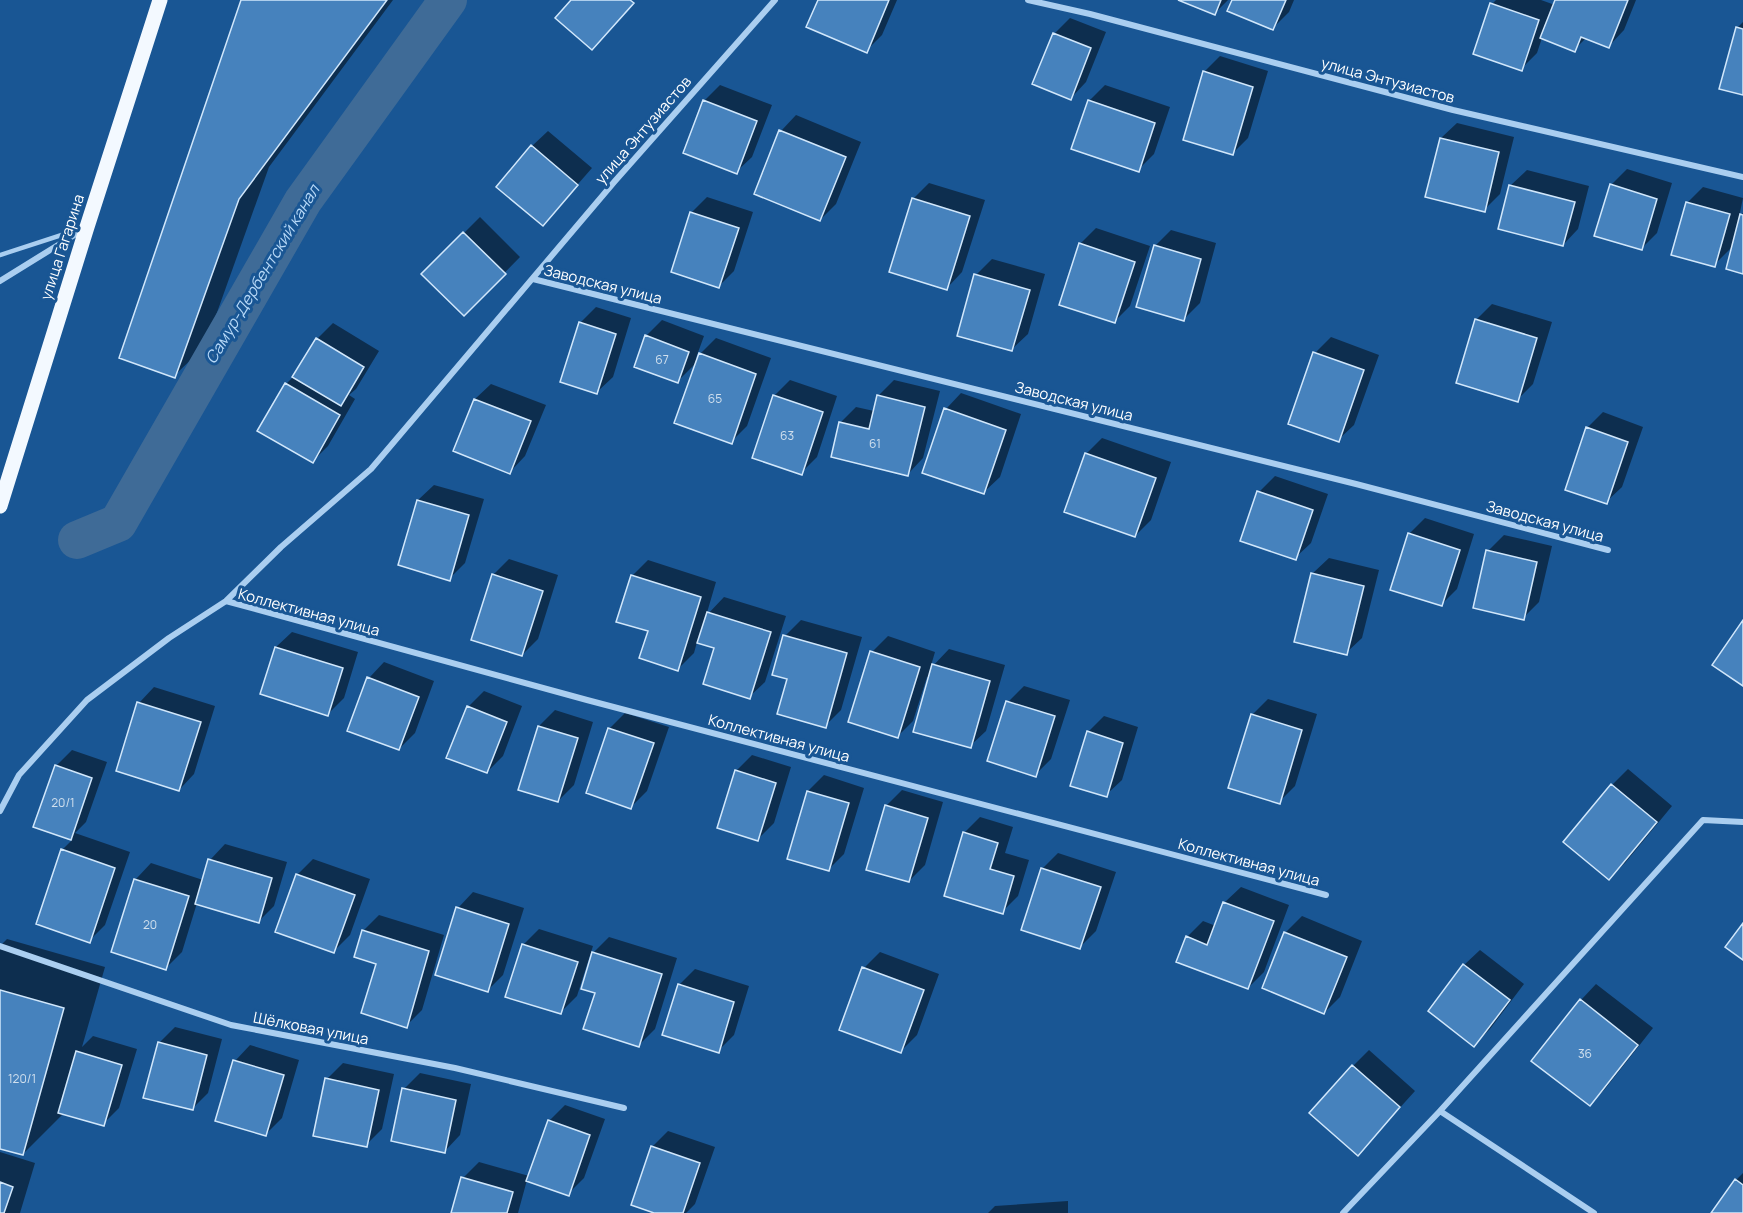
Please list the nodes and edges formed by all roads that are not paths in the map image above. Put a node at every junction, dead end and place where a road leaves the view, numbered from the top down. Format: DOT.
graph roads {
  1 [pos="160,0"];
  2 [pos="776,0"];
  3 [pos="1028,0"];
  4 [pos="1743,177"];
  5 [pos="87,227"];
  6 [pos="0,255"];
  7 [pos="533,279"];
  8 [pos="0,281"];
  9 [pos="0,506"];
  10 [pos="1608,550"];
  11 [pos="226,602"];
  12 [pos="0,811"];
  13 [pos="1743,822"];
  14 [pos="1326,895"];
  15 [pos="0,946"];
  16 [pos="624,1108"];
  17 [pos="1440,1111"];
  18 [pos="1343,1213"];
  19 [pos="1594,1213"];
  1 -- 5 [label="main road, улица Гагарина"];
  2 -- 7 [label="street, улица Энтузиастов"];
  3 -- 4 [label="street, улица Энтузиастов"];
  5 -- 6 [label="lane"];
  5 -- 8 [label="street"];
  5 -- 9 [label="main road, улица Гагарина"];
  7 -- 10 [label="street, Заводская улица"];
  7 -- 11 [label="street, улица Энтузиастов"];
  11 -- 12 [label="street, улица Энтузиастов"];
  11 -- 14 [label="street, Коллективная улица"];
  13 -- 17 [label="street"];
  15 -- 16 [label="street, Шёлковая улица"];
  17 -- 18 [label="street"];
  17 -- 19 [label="street"];
}
